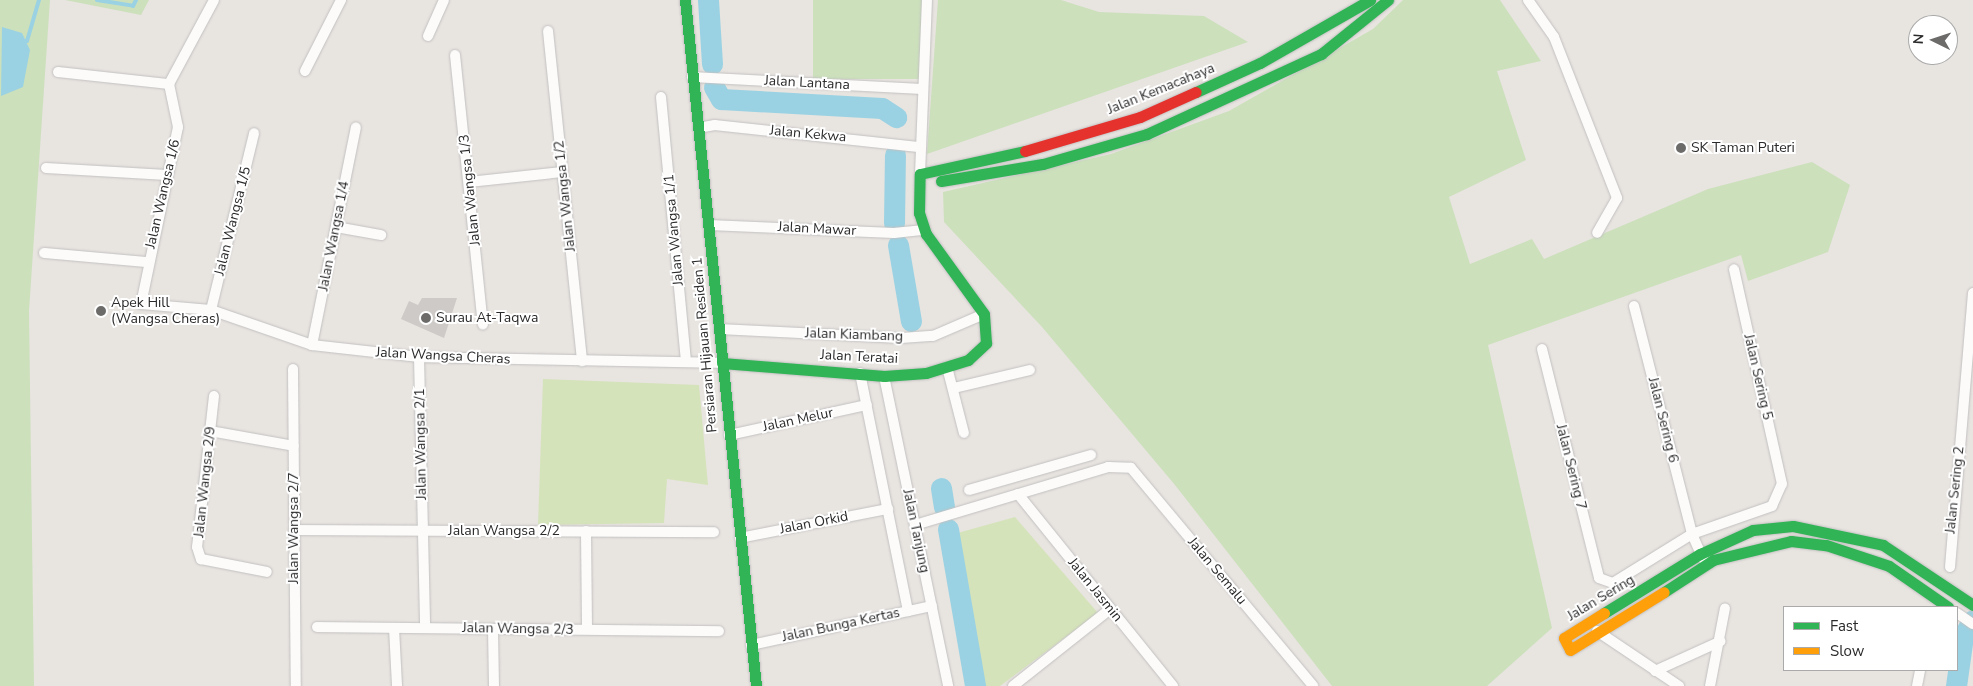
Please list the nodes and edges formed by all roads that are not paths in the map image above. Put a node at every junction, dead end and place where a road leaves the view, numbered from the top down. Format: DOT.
graph roads {
  1 [pos="214,0"];
  2 [pos="341,0"];
  3 [pos="444,0"];
  4 [pos="684,0"];
  5 [pos="927,0"];
  6 [pos="1370,0"];
  7 [pos="1388,0"];
  8 [pos="1528,0"];
  9 [pos="548,30"];
  10 [pos="428,36"];
  11 [pos="455,55"];
  12 [pos="58,72"];
  13 [pos="305,72"];
  14 [pos="692,77"];
  15 [pos="169,84"];
  16 [pos="922,89"];
  17 [pos="661,97"];
  18 [pos="356,127"];
  19 [pos="698,128"];
  20 [pos="254,133"];
  21 [pos="918,147"];
  22 [pos="46,168"];
  23 [pos="562,172"];
  24 [pos="168,175"];
  25 [pos="920,179"];
  26 [pos="469,182"];
  27 [pos="709,225"];
  28 [pos="336,227"];
  29 [pos="924,230"];
  30 [pos="1596,233"];
  31 [pos="381,235"];
  32 [pos="44,254"];
  33 [pos="147,262"];
  34 [pos="1734,269"];
  35 [pos="1973,292"];
  36 [pos="141,304"];
  37 [pos="1634,306"];
  38 [pos="211,310"];
  39 [pos="984,314"];
  40 [pos="483,325"];
  41 [pos="719,329"];
  42 [pos="1971,343"];
  43 [pos="312,345"];
  44 [pos="1542,349"];
  45 [pos="419,357"];
  46 [pos="582,361"];
  47 [pos="686,362"];
  48 [pos="722,363"];
  49 [pos="947,368"];
  50 [pos="293,369"];
  51 [pos="1030,370"];
  52 [pos="860,374"];
  53 [pos="884,376"];
  54 [pos="954,388"];
  55 [pos="214,396"];
  56 [pos="868,405"];
  57 [pos="210,431"];
  58 [pos="964,433"];
  59 [pos="729,435"];
  60 [pos="294,446"];
  61 [pos="1091,455"];
  62 [pos="969,490"];
  63 [pos="1018,494"];
  64 [pos="888,509"];
  65 [pos="915,525"];
  66 [pos="294,530"];
  67 [pos="423,530"];
  68 [pos="586,531"];
  69 [pos="714,532"];
  70 [pos="1692,534"];
  71 [pos="740,538"];
  72 [pos="1703,559"];
  73 [pos="1950,567"];
  74 [pos="267,572"];
  75 [pos="1939,584"];
  76 [pos="1930,600"];
  77 [pos="1973,605"];
  78 [pos="932,606"];
  79 [pos="1945,606"];
  80 [pos="1725,608"];
  81 [pos="1110,609"];
  82 [pos="908,611"];
  83 [pos="1958,614"];
  84 [pos="1592,623"];
  85 [pos="1973,624"];
  86 [pos="317,627"];
  87 [pos="394,628"];
  88 [pos="425,628"];
  89 [pos="493,629"];
  90 [pos="586,630"];
  91 [pos="719,631"];
  92 [pos="1599,634"];
  93 [pos="1721,641"];
  94 [pos="751,645"];
  95 [pos="1655,671"];
  96 [pos="1920,671"];
  97 [pos="296,686"];
  98 [pos="397,686"];
  99 [pos="494,686"];
  100 [pos="756,686"];
  101 [pos="948,686"];
  102 [pos="1013,686"];
  103 [pos="1173,686"];
  104 [pos="1312,686"];
  105 [pos="1679,686"];
  106 [pos="1710,686"];
  107 [pos="1918,686"];
  1 -- 15 [label="street"];
  2 -- 13 [label="street"];
  3 -- 10 [label="street"];
  4 -- 14 [label="street, Persiaran Hijauan Residen 1"];
  5 -- 16 [label="street"];
  6 -- 25 [label="street, Jalan Kemacahaya"];
  7 -- 25 [label="street"];
  8 -- 30 [label="street"];
  9 -- 23 [label="street, Jalan Wangsa 1/2"];
  11 -- 26 [label="street, Jalan Wangsa 1/3"];
  12 -- 15 [label="street"];
  14 -- 16 [label="street, Jalan Lantana"];
  14 -- 19 [label="street, Persiaran Hijauan Residen 1"];
  15 -- 24 [label="street, Jalan Wangsa 1/6"];
  16 -- 21 [label="street"];
  17 -- 47 [label="street, Jalan Wangsa 1/1"];
  18 -- 28 [label="street, Jalan Wangsa 1/4"];
  19 -- 21 [label="street, Jalan Kekwa"];
  19 -- 27 [label="street, Persiaran Hijauan Residen 1"];
  20 -- 38 [label="street, Jalan Wangsa 1/5"];
  21 -- 25 [label="street"];
  22 -- 24 [label="street"];
  23 -- 26 [label="street"];
  23 -- 46 [label="street, Jalan Wangsa 1/2"];
  24 -- 33 [label="street, Jalan Wangsa 1/6"];
  25 -- 29 [label="street"];
  26 -- 40 [label="street, Jalan Wangsa 1/3"];
  27 -- 29 [label="street, Jalan Mawar"];
  27 -- 41 [label="street, Persiaran Hijauan Residen 1"];
  28 -- 31 [label="street"];
  28 -- 43 [label="street, Jalan Wangsa 1/4"];
  29 -- 39 [label="street"];
  32 -- 33 [label="street"];
  33 -- 36 [label="street, Jalan Wangsa 1/6"];
  34 -- 70 [label="street, Jalan Sering 5"];
  35 -- 42 [label="street, Jalan Sering 2"];
  36 -- 38 [label="street, Jalan Wangsa Cheras"];
  37 -- 70 [label="street, Jalan Sering 6"];
  38 -- 43 [label="street, Jalan Wangsa Cheras"];
  39 -- 41 [label="street, Jalan Kiambang"];
  39 -- 49 [label="street, Jalan Teratai"];
  41 -- 48 [label="street, Persiaran Hijauan Residen 1"];
  42 -- 73 [label="street, Jalan Sering 2"];
  43 -- 45 [label="street, Jalan Wangsa Cheras"];
  44 -- 70 [label="street, Jalan Sering 7"];
  45 -- 46 [label="street, Jalan Wangsa Cheras"];
  45 -- 67 [label="street, Jalan Wangsa 2/1"];
  46 -- 47 [label="street, Jalan Wangsa Cheras"];
  47 -- 48 [label="street, Jalan Wangsa Cheras"];
  48 -- 52 [label="street, Jalan Teratai"];
  48 -- 59 [label="street, Persiaran Hijauan Residen 1"];
  49 -- 53 [label="street, Jalan Teratai"];
  49 -- 54 [label="street"];
  50 -- 60 [label="street, Jalan Wangsa 2/7"];
  51 -- 54 [label="street"];
  52 -- 53 [label="street, Jalan Teratai"];
  52 -- 56 [label="street"];
  53 -- 65 [label="street, Jalan Tanjung"];
  54 -- 58 [label="street"];
  55 -- 57 [label="street, Jalan Wangsa 2/9"];
  56 -- 59 [label="street, Jalan Melur"];
  56 -- 64 [label="street"];
  57 -- 60 [label="street"];
  57 -- 74 [label="street, Jalan Wangsa 2/9"];
  59 -- 71 [label="street, Persiaran Hijauan Residen 1"];
  60 -- 66 [label="street, Jalan Wangsa 2/7"];
  61 -- 62 [label="street"];
  63 -- 65 [label="street"];
  63 -- 81 [label="street, Jalan Jasmin"];
  63 -- 104 [label="street, Jalan Semalu"];
  64 -- 71 [label="street, Jalan Orkid"];
  64 -- 82 [label="street"];
  65 -- 78 [label="street, Jalan Tanjung"];
  66 -- 67 [label="street, Jalan Wangsa 2/2"];
  66 -- 97 [label="street, Jalan Wangsa 2/7"];
  67 -- 68 [label="street, Jalan Wangsa 2/2"];
  67 -- 88 [label="street, Jalan Wangsa 2/1"];
  68 -- 69 [label="street, Jalan Wangsa 2/2"];
  68 -- 90 [label="street"];
  70 -- 72 [label="street, Jalan Sering 6"];
  71 -- 94 [label="street, Persiaran Hijauan Residen 1"];
  72 -- 75 [label="street, Jalan Sering"];
  72 -- 76 [label="street, Jalan Sering"];
  72 -- 84 [label="street, Jalan Sering"];
  72 -- 92 [label="street, Jalan Sering"];
  75 -- 76 [label="street"];
  75 -- 77 [label="street, Jalan Sering"];
  76 -- 79 [label="street, Jalan Sering"];
  78 -- 82 [label="street, Jalan Bunga Kertas"];
  78 -- 101 [label="street, Jalan Tanjung"];
  80 -- 93 [label="street"];
  81 -- 102 [label="street"];
  81 -- 103 [label="street, Jalan Jasmin"];
  82 -- 94 [label="street, Jalan Bunga Kertas"];
  83 -- 85 [label="street"];
  84 -- 92 [label="street"];
  84 -- 92 [label="street, Jalan Sering"];
  86 -- 87 [label="street, Jalan Wangsa 2/3"];
  87 -- 88 [label="street, Jalan Wangsa 2/3"];
  87 -- 98 [label="street"];
  88 -- 89 [label="street, Jalan Wangsa 2/3"];
  89 -- 90 [label="street, Jalan Wangsa 2/3"];
  89 -- 99 [label="street"];
  90 -- 91 [label="street, Jalan Wangsa 2/3"];
  92 -- 95 [label="street"];
  93 -- 95 [label="street"];
  93 -- 106 [label="street"];
  94 -- 100 [label="street, Persiaran Hijauan Residen 1"];
  95 -- 105 [label="street"];
  96 -- 107 [label="street"];
}
